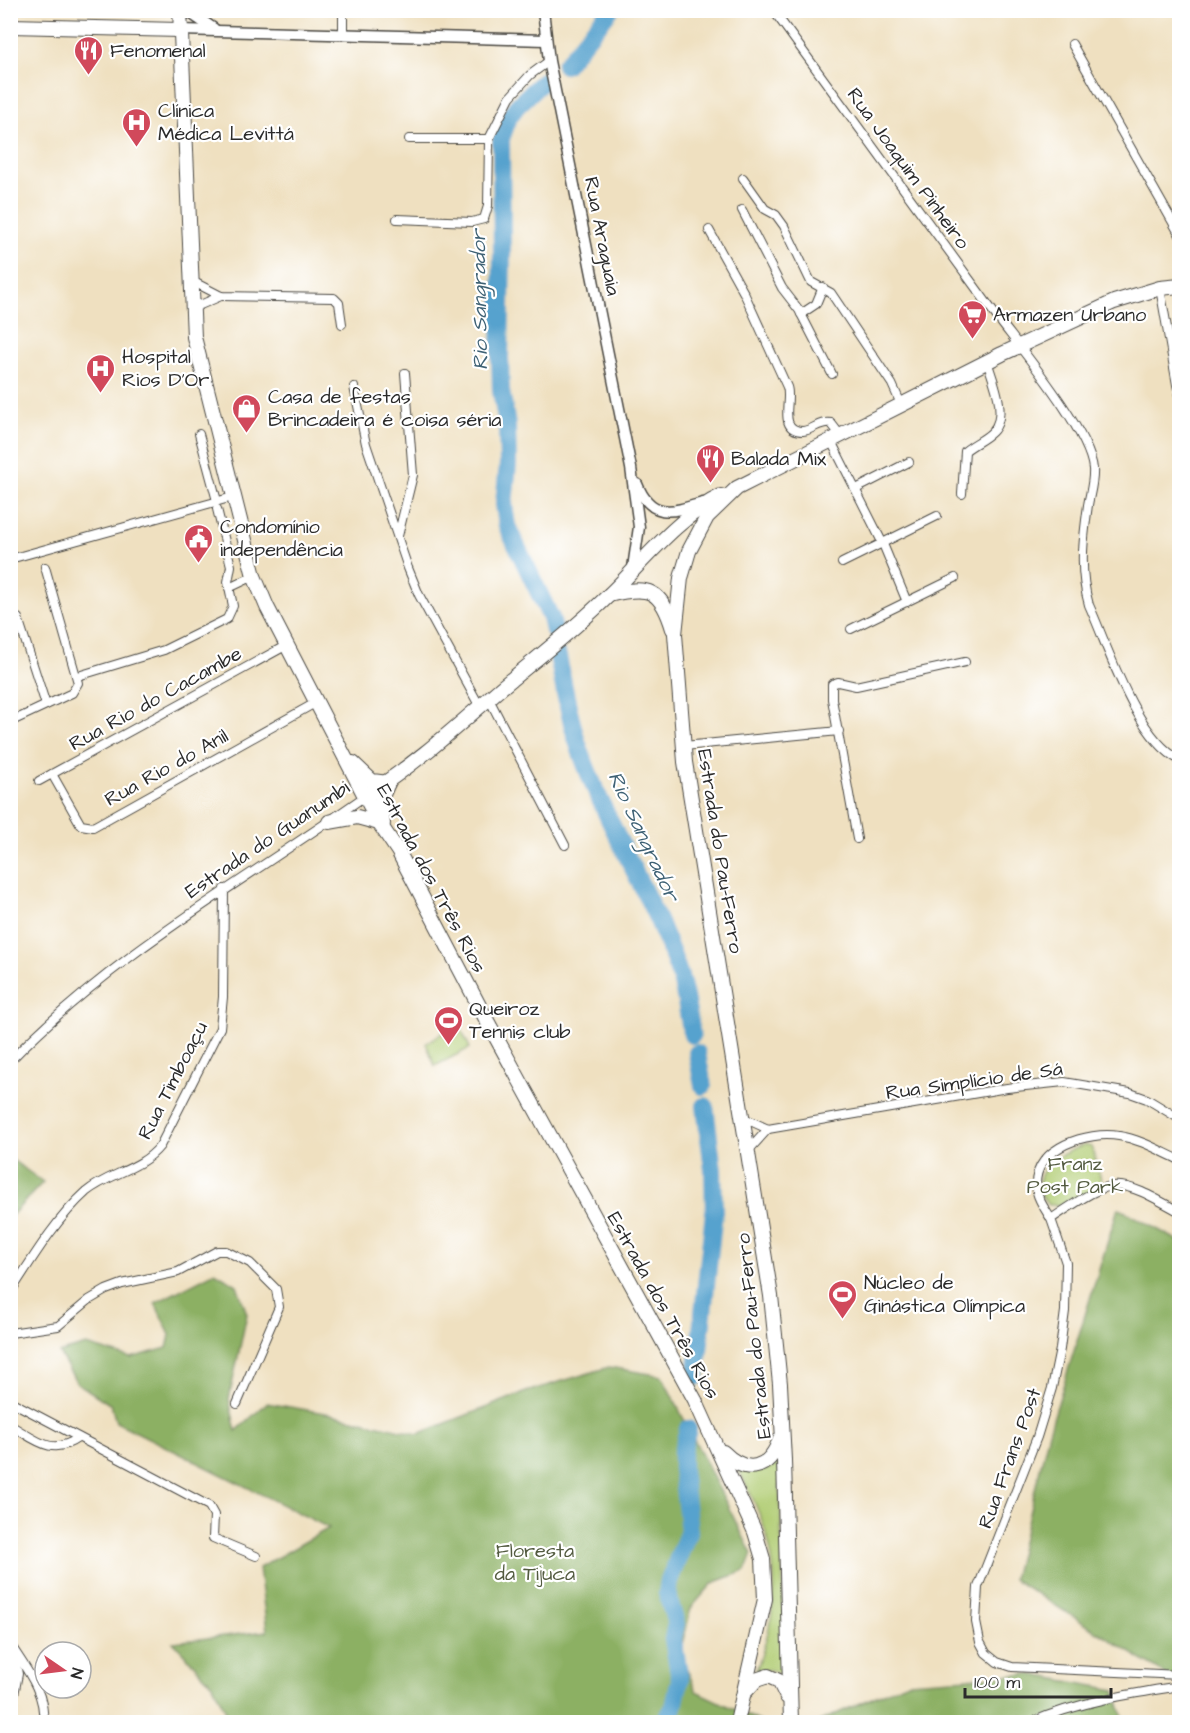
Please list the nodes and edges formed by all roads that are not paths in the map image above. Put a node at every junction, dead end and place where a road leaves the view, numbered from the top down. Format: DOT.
graph roads {
  1 [pos="180,10"];
  2 [pos="186,10"];
  3 [pos="343,10"];
  4 [pos="543,10"];
  5 [pos="773,10"];
  6 [pos="10,26"];
  7 [pos="180,30"];
  8 [pos="217,31"];
  9 [pos="343,34"];
  10 [pos="546,39"];
  11 [pos="1072,44"];
  12 [pos="549,61"];
  13 [pos="409,139"];
  14 [pos="489,139"];
  15 [pos="743,178"];
  16 [pos="742,210"];
  17 [pos="397,219"];
  18 [pos="709,230"];
  19 [pos="1179,235"];
  20 [pos="190,280"];
  21 [pos="1179,286"];
  22 [pos="824,287"];
  23 [pos="1160,288"];
  24 [pos="221,296"];
  25 [pos="191,309"];
  26 [pos="801,314"];
  27 [pos="342,324"];
  28 [pos="1019,345"];
  29 [pos="987,361"];
  30 [pos="405,373"];
  31 [pos="832,374"];
  32 [pos="354,387"];
  33 [pos="1179,402"];
  34 [pos="901,404"];
  35 [pos="199,434"];
  36 [pos="836,438"];
  37 [pos="909,462"];
  38 [pos="632,468"];
  39 [pos="737,488"];
  40 [pos="856,489"];
  41 [pos="962,494"];
  42 [pos="233,497"];
  43 [pos="709,502"];
  44 [pos="217,505"];
  45 [pos="937,516"];
  46 [pos="398,537"];
  47 [pos="883,544"];
  48 [pos="10,558"];
  49 [pos="842,563"];
  50 [pos="45,567"];
  51 [pos="633,568"];
  52 [pos="254,576"];
  53 [pos="955,578"];
  54 [pos="229,588"];
  55 [pos="609,595"];
  56 [pos="907,602"];
  57 [pos="18,618"];
  58 [pos="851,629"];
  59 [pos="675,634"];
  60 [pos="286,645"];
  61 [pos="965,662"];
  62 [pos="78,676"];
  63 [pos="317,702"];
  64 [pos="484,703"];
  65 [pos="46,705"];
  66 [pos="10,722"];
  67 [pos="839,731"];
  68 [pos="684,746"];
  69 [pos="345,756"];
  70 [pos="1179,760"];
  71 [pos="52,774"];
  72 [pos="39,780"];
  73 [pos="388,783"];
  74 [pos="365,796"];
  75 [pos="329,822"];
  76 [pos="382,826"];
  77 [pos="857,839"];
  78 [pos="565,845"];
  79 [pos="224,889"];
  80 [pos="10,1060"];
  81 [pos="744,1118"];
  82 [pos="1179,1119"];
  83 [pos="768,1129"];
  84 [pos="749,1150"];
  85 [pos="1179,1160"];
  86 [pos="1179,1212"];
  87 [pos="1051,1219"];
  88 [pos="10,1293"];
  89 [pos="10,1333"];
  90 [pos="10,1401"];
  91 [pos="237,1404"];
  92 [pos="10,1425"];
  93 [pos="783,1433"];
  94 [pos="78,1438"];
  95 [pos="717,1446"];
  96 [pos="256,1556"];
  97 [pos="11,1645"];
  98 [pos="1179,1675"];
  99 [pos="1179,1686"];
  100 [pos="745,1692"];
  101 [pos="790,1705"];
  102 [pos="10,1715"];
  103 [pos="43,1722"];
  104 [pos="737,1722"];
  105 [pos="791,1722"];
  106 [pos="1032,1722"];
  1 -- 7 [label="main road, Estrada dos Três Rios"];
  2 -- 8 [label="street"];
  3 -- 9 [label="street"];
  4 -- 10 [label="street, Rua Araguaia"];
  5 -- 28 [label="street, Rua Joaquim Pinheiro"];
  6 -- 7 [label="main road"];
  7 -- 8 [label="street"];
  7 -- 20 [label="main road, Estrada dos Três Rios"];
  8 -- 9 [label="street"];
  9 -- 10 [label="street"];
  10 -- 12 [label="street, Rua Araguaia"];
  11 -- 19 [label="street"];
  12 -- 14 [label="street"];
  12 -- 38 [label="street, Rua Araguaia"];
  13 -- 14 [label="street"];
  14 -- 17 [label="street"];
  15 -- 22 [label="street"];
  16 -- 26 [label="street"];
  18 -- 36 [label="street"];
  20 -- 24 [label="street"];
  20 -- 25 [label="main road, Estrada dos Três Rios"];
  21 -- 23 [label="main road, Estrada do Pau-Ferro"];
  22 -- 26 [label="street"];
  22 -- 34 [label="street"];
  23 -- 28 [label="main road, Estrada do Pau-Ferro"];
  23 -- 33 [label="street"];
  24 -- 25 [label="street"];
  24 -- 27 [label="street"];
  25 -- 42 [label="main road, Estrada dos Três Rios"];
  26 -- 31 [label="street"];
  28 -- 29 [label="main road, Estrada do Pau-Ferro"];
  28 -- 70 [label="street"];
  29 -- 34 [label="main road, Estrada do Pau-Ferro"];
  29 -- 41 [label="street"];
  30 -- 46 [label="street"];
  32 -- 46 [label="street"];
  34 -- 36 [label="main road, Estrada do Pau-Ferro"];
  35 -- 44 [label="street"];
  36 -- 39 [label="main road, Estrada do Pau-Ferro"];
  36 -- 40 [label="street"];
  37 -- 40 [label="street"];
  38 -- 43 [label="street, Rua Araguaia"];
  38 -- 51 [label="street, Rua Araguaia"];
  39 -- 43 [label="main road, Estrada do Guanumbi"];
  39 -- 59 [label="main road, Estrada do Pau-Ferro"];
  40 -- 47 [label="street"];
  42 -- 44 [label="street"];
  42 -- 52 [label="main road, Estrada dos Três Rios"];
  43 -- 51 [label="main road, Estrada do Guanumbi"];
  44 -- 48 [label="street"];
  44 -- 54 [label="street"];
  45 -- 47 [label="street"];
  46 -- 64 [label="street"];
  47 -- 49 [label="street"];
  47 -- 56 [label="street"];
  50 -- 62 [label="street"];
  51 -- 55 [label="main road, Estrada do Guanumbi"];
  52 -- 54 [label="street"];
  52 -- 60 [label="main road, Estrada dos Três Rios"];
  53 -- 56 [label="street"];
  54 -- 62 [label="street"];
  55 -- 59 [label="main road"];
  55 -- 64 [label="main road, Estrada do Guanumbi"];
  56 -- 58 [label="street"];
  57 -- 65 [label="street"];
  59 -- 68 [label="main road, Estrada do Pau-Ferro"];
  60 -- 63 [label="main road, Estrada dos Três Rios"];
  60 -- 71 [label="street, Rua Rio do Cacambe"];
  61 -- 67 [label="street"];
  62 -- 65 [label="street"];
  63 -- 69 [label="main road, Estrada dos Três Rios"];
  63 -- 71 [label="street, Rua Rio do Anil"];
  64 -- 73 [label="main road, Estrada do Guanumbi"];
  64 -- 78 [label="street"];
  65 -- 66 [label="street"];
  67 -- 68 [label="street"];
  67 -- 77 [label="street"];
  68 -- 81 [label="main road, Estrada do Pau-Ferro"];
  69 -- 73 [label="main road"];
  69 -- 74 [label="main road, Estrada dos Três Rios"];
  71 -- 72 [label="street, Rua Rio do Cacambe"];
  73 -- 74 [label="main road, Estrada do Guanumbi"];
  73 -- 76 [label="main road"];
  74 -- 75 [label="street, Estrada do Guanumbi"];
  74 -- 76 [label="main road, Estrada dos Três Rios"];
  75 -- 76 [label="main road"];
  75 -- 79 [label="street, Estrada do Guanumbi"];
  76 -- 95 [label="main road, Estrada dos Três Rios"];
  79 -- 80 [label="street, Estrada do Guanumbi"];
  79 -- 88 [label="street, Rua Timboaçu"];
  81 -- 83 [label="street"];
  81 -- 84 [label="main road, Estrada do Pau-Ferro"];
  82 -- 83 [label="street, Rua Simplício de Sá"];
  83 -- 84 [label="street"];
  84 -- 93 [label="main road, Estrada do Pau-Ferro"];
  85 -- 87 [label="street"];
  86 -- 87 [label="street"];
  87 -- 98 [label="street, Rua Frans Post"];
  89 -- 91 [label="street"];
  90 -- 94 [label="street"];
  92 -- 94 [label="street"];
  93 -- 95 [label="main road"];
  93 -- 101 [label="main road, Estrada do Pau-Ferro"];
  94 -- 96 [label="street"];
  95 -- 100 [label="main road, Estrada dos Três Rios"];
  97 -- 102 [label="street"];
  97 -- 103 [label="street"];
  99 -- 106 [label="street"];
  100 -- 101 [label="main road"];
  100 -- 104 [label="main road, Estrada dos Três Rios"];
  101 -- 105 [label="main road, Estrada do Pau-Ferro"];
}
